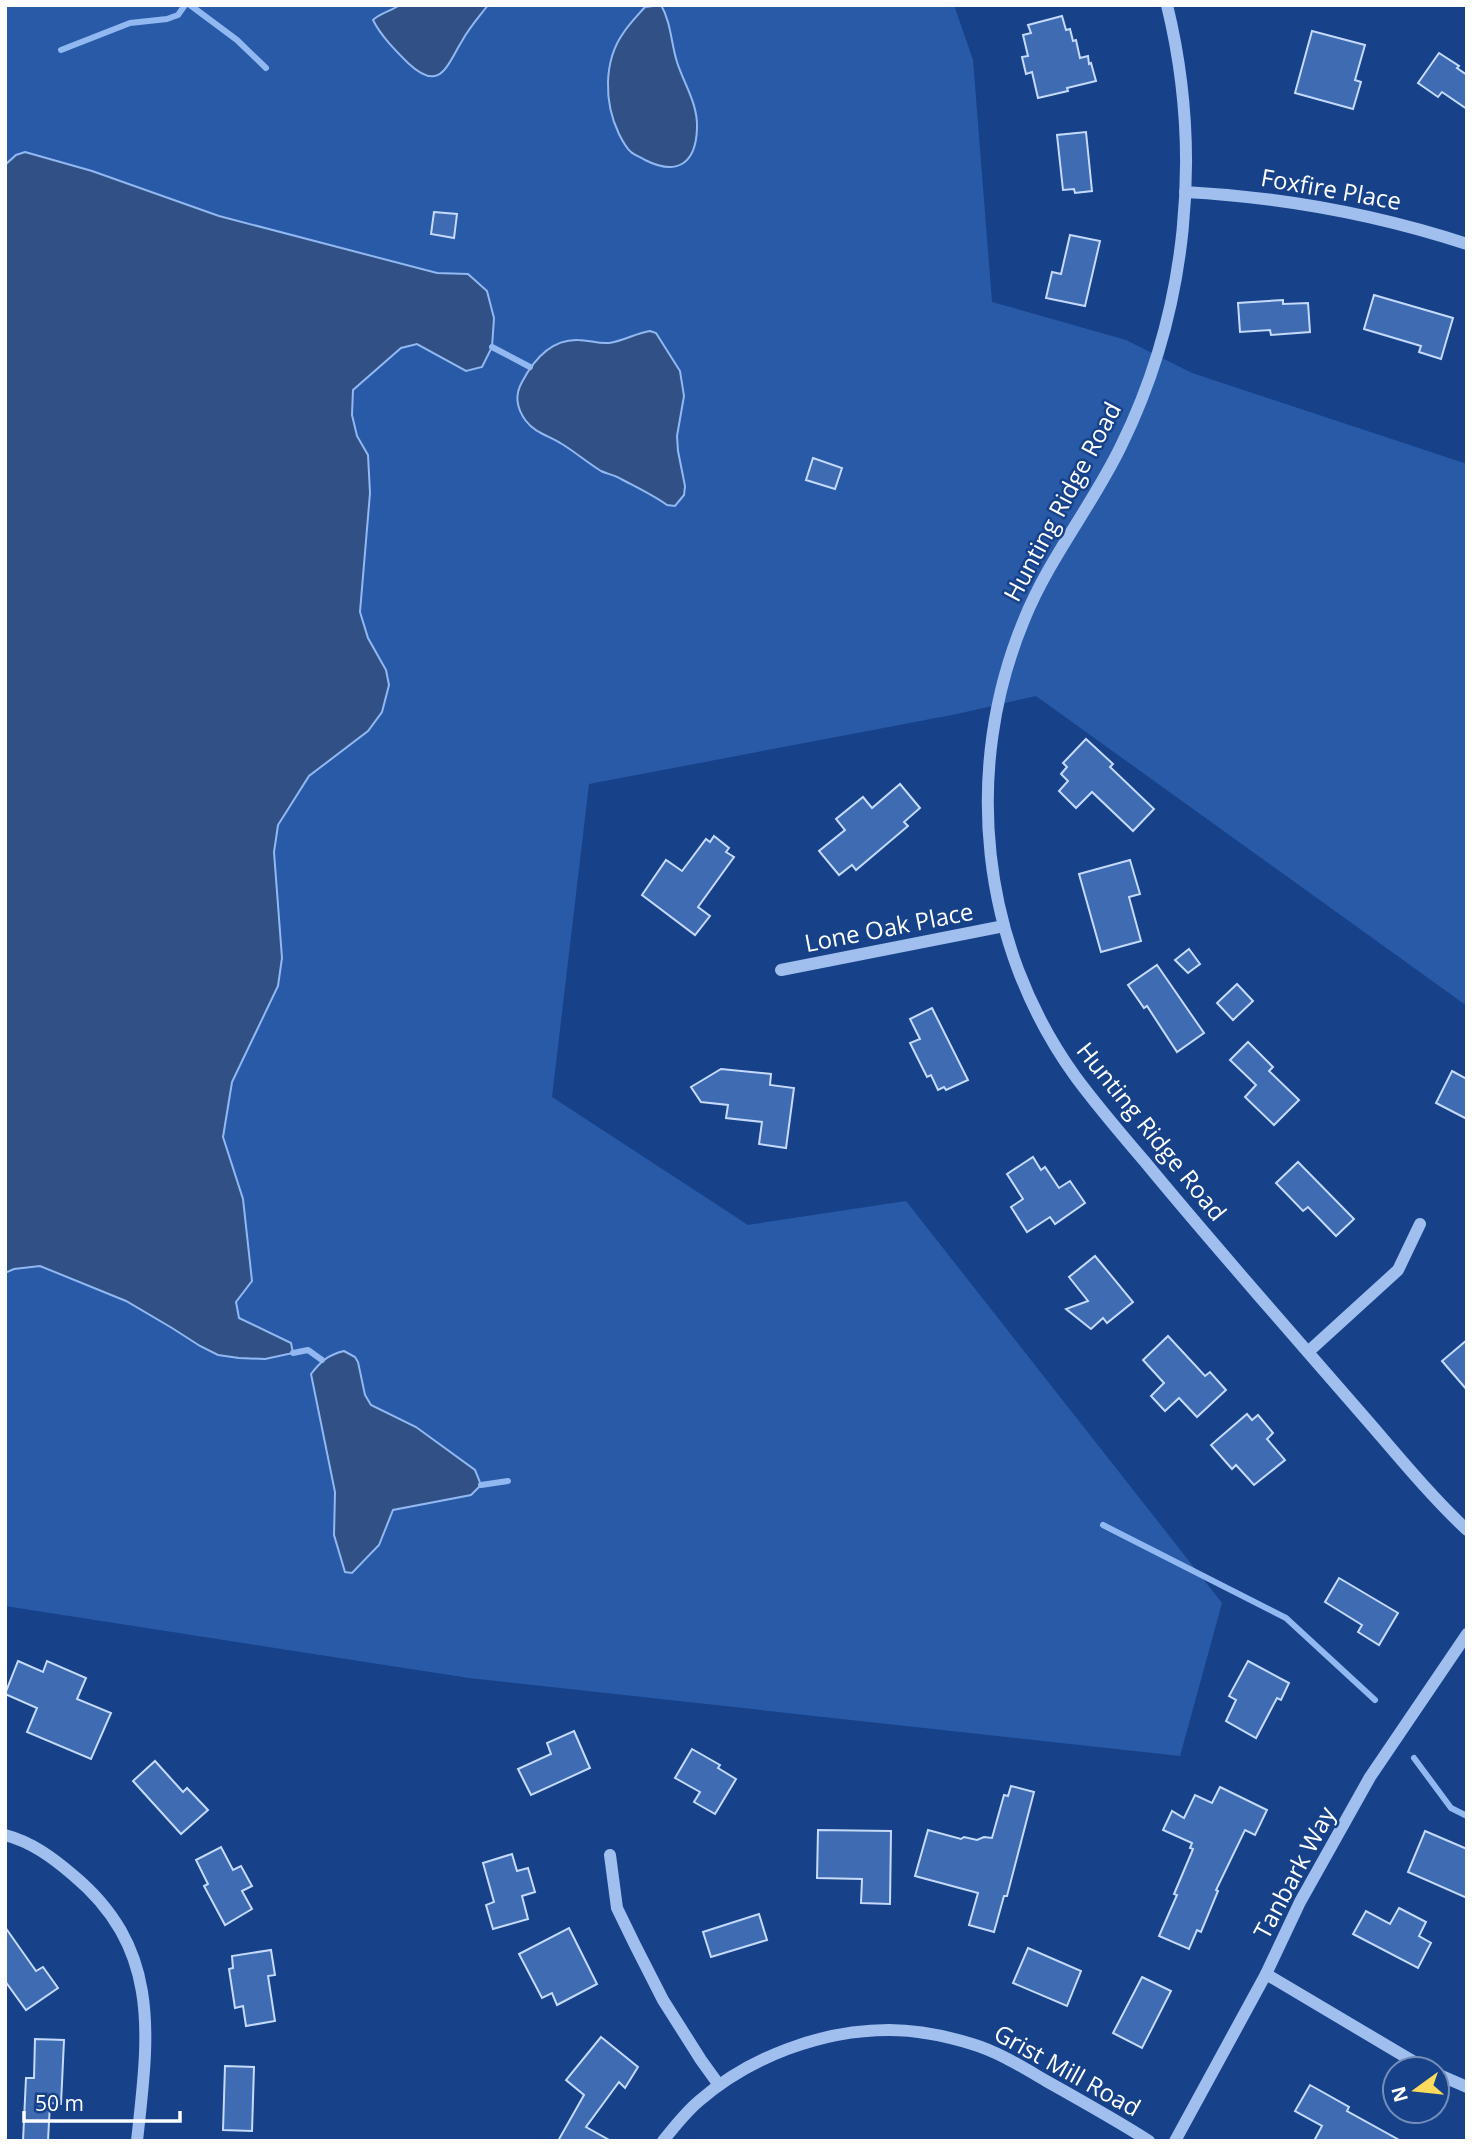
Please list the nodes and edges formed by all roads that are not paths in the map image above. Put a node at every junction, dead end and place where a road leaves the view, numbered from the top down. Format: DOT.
graph roads {
  1 [pos="1167,5"];
  2 [pos="1185,192"];
  3 [pos="1467,244"];
  4 [pos="1004,926"];
  5 [pos="781,970"];
  6 [pos="1420,1224"];
  7 [pos="1308,1353"];
  8 [pos="1467,1530"];
  9 [pos="1467,1634"];
  10 [pos="5,1835"];
  11 [pos="610,1855"];
  12 [pos="1266,1974"];
  13 [pos="1402,2055"];
  14 [pos="719,2085"];
  15 [pos="137,2141"];
  16 [pos="663,2141"];
  17 [pos="1149,2141"];
  18 [pos="1175,2141"];
  1 -- 2 [label="street, Hunting Ridge Road"];
  2 -- 3 [label="street, Foxfire Place"];
  2 -- 4 [label="street, Hunting Ridge Road"];
  4 -- 5 [label="street, Lone Oak Place"];
  4 -- 7 [label="street, Hunting Ridge Road"];
  6 -- 7 [label="street"];
  7 -- 8 [label="street, Hunting Ridge Road"];
  9 -- 12 [label="street, Tanbark Way"];
  10 -- 15 [label="street"];
  11 -- 14 [label="street"];
  12 -- 13 [label="street"];
  12 -- 18 [label="street, Tanbark Way"];
  14 -- 16 [label="street, Grist Mill Road"];
  14 -- 17 [label="street, Grist Mill Road"];
}
